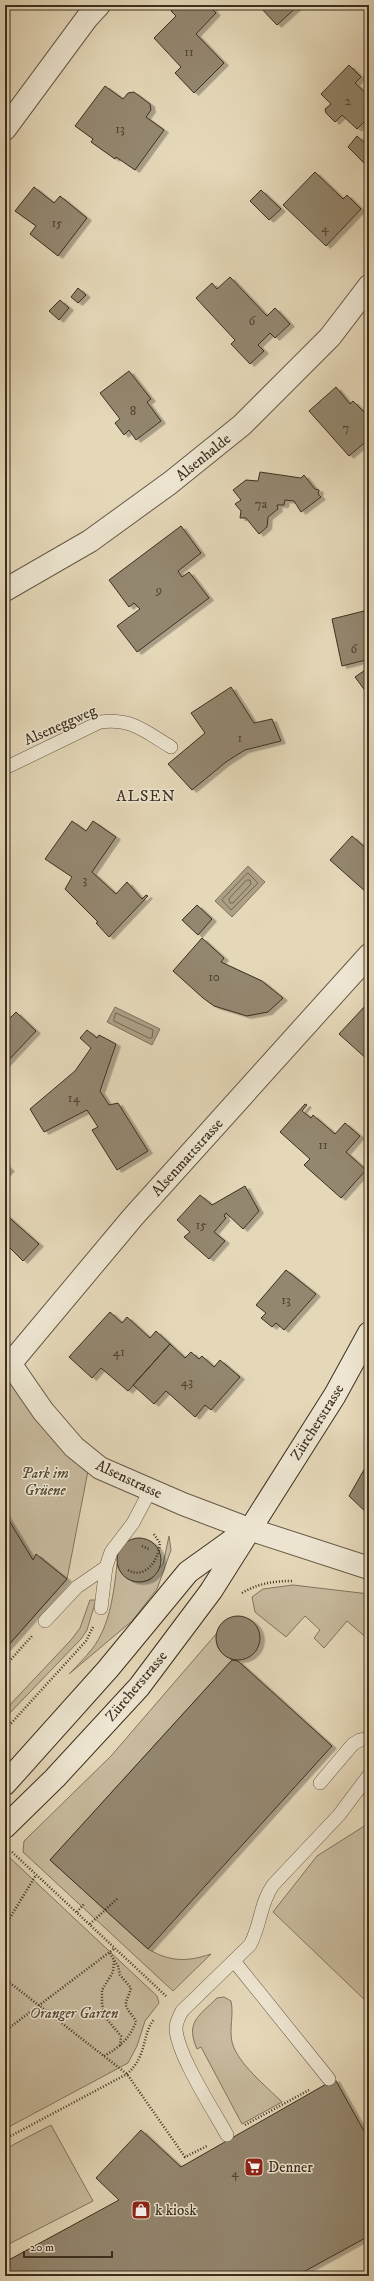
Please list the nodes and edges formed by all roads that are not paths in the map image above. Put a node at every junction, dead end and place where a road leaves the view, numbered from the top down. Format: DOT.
graph roads {
  1 [pos="99,5"];
  2 [pos="5,129"];
  3 [pos="369,286"];
  4 [pos="5,590"];
  5 [pos="171,747"];
  6 [pos="5,768"];
  7 [pos="369,955"];
  8 [pos="369,1333"];
  9 [pos="7,1360"];
  10 [pos="151,1489"];
  11 [pos="249,1529"];
  12 [pos="106,1567"];
  13 [pos="369,1568"];
  14 [pos="101,1608"];
  15 [pos="45,1621"];
  16 [pos="369,1738"];
  17 [pos="369,1775"];
  18 [pos="320,1783"];
  19 [pos="5,1784"];
  20 [pos="5,1828"];
  21 [pos="234,1961"];
  22 [pos="329,2079"];
  23 [pos="227,2135"];
  1 -- 2 [label="street"];
  3 -- 4 [label="street, Alsenhalde"];
  5 -- 6 [label="lane, Alseneggweg"];
  7 -- 9 [label="street, Alsenmattstrasse"];
  8 -- 11 [label="street, Zürcherstrasse"];
  9 -- 10 [label="street, Alsenstrasse"];
  10 -- 11 [label="street, Alsenstrasse"];
  10 -- 12 [label="lane"];
  11 -- 13 [label="street, Alsenstrasse"];
  11 -- 19 [label="street, Zürcherstrasse"];
  11 -- 20 [label="street, Zürcherstrasse"];
  12 -- 14 [label="lane"];
  12 -- 15 [label="lane"];
  16 -- 18 [label="lane"];
  17 -- 21 [label="lane"];
  21 -- 22 [label="lane"];
  21 -- 23 [label="lane"];
}
